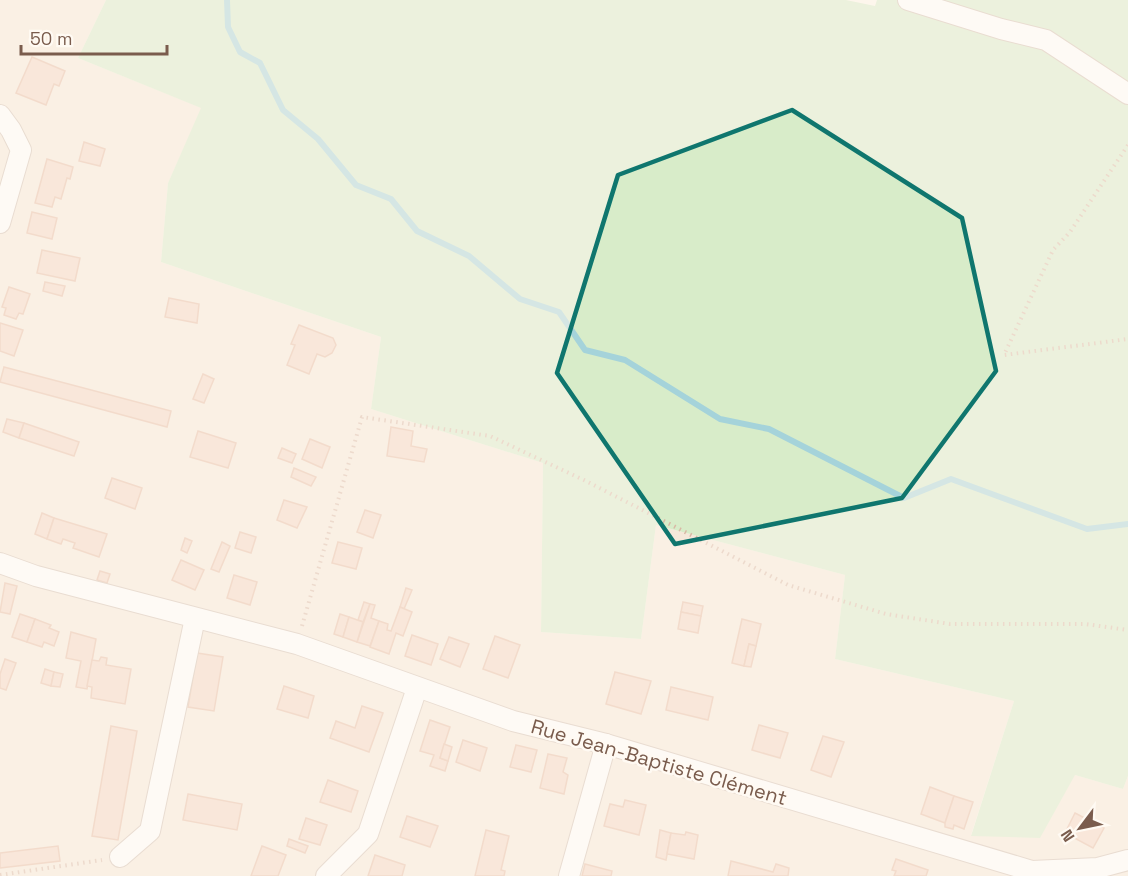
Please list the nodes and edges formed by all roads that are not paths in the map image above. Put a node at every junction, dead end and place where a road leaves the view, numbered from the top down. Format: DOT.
graph roads {
  1 [pos="908,0"];
  2 [pos="1128,94"];
  3 [pos="0,115"];
  4 [pos="0,223"];
  5 [pos="0,563"];
  6 [pos="195,618"];
  7 [pos="417,688"];
  8 [pos="606,744"];
  9 [pos="120,858"];
  10 [pos="1128,860"];
  11 [pos="1034,874"];
  12 [pos="326,876"];
  13 [pos="569,876"];
  1 -- 2 [label="street"];
  3 -- 4 [label="street"];
  5 -- 6 [label="street, Rue Jean-Baptiste Clément"];
  6 -- 7 [label="street, Rue Jean-Baptiste Clément"];
  6 -- 9 [label="street"];
  7 -- 8 [label="street, Rue Jean-Baptiste Clément"];
  7 -- 12 [label="street"];
  8 -- 11 [label="street, Rue Jean-Baptiste Clément"];
  8 -- 13 [label="street"];
  10 -- 11 [label="street, Rue Jean-Baptiste Clément"];
}
